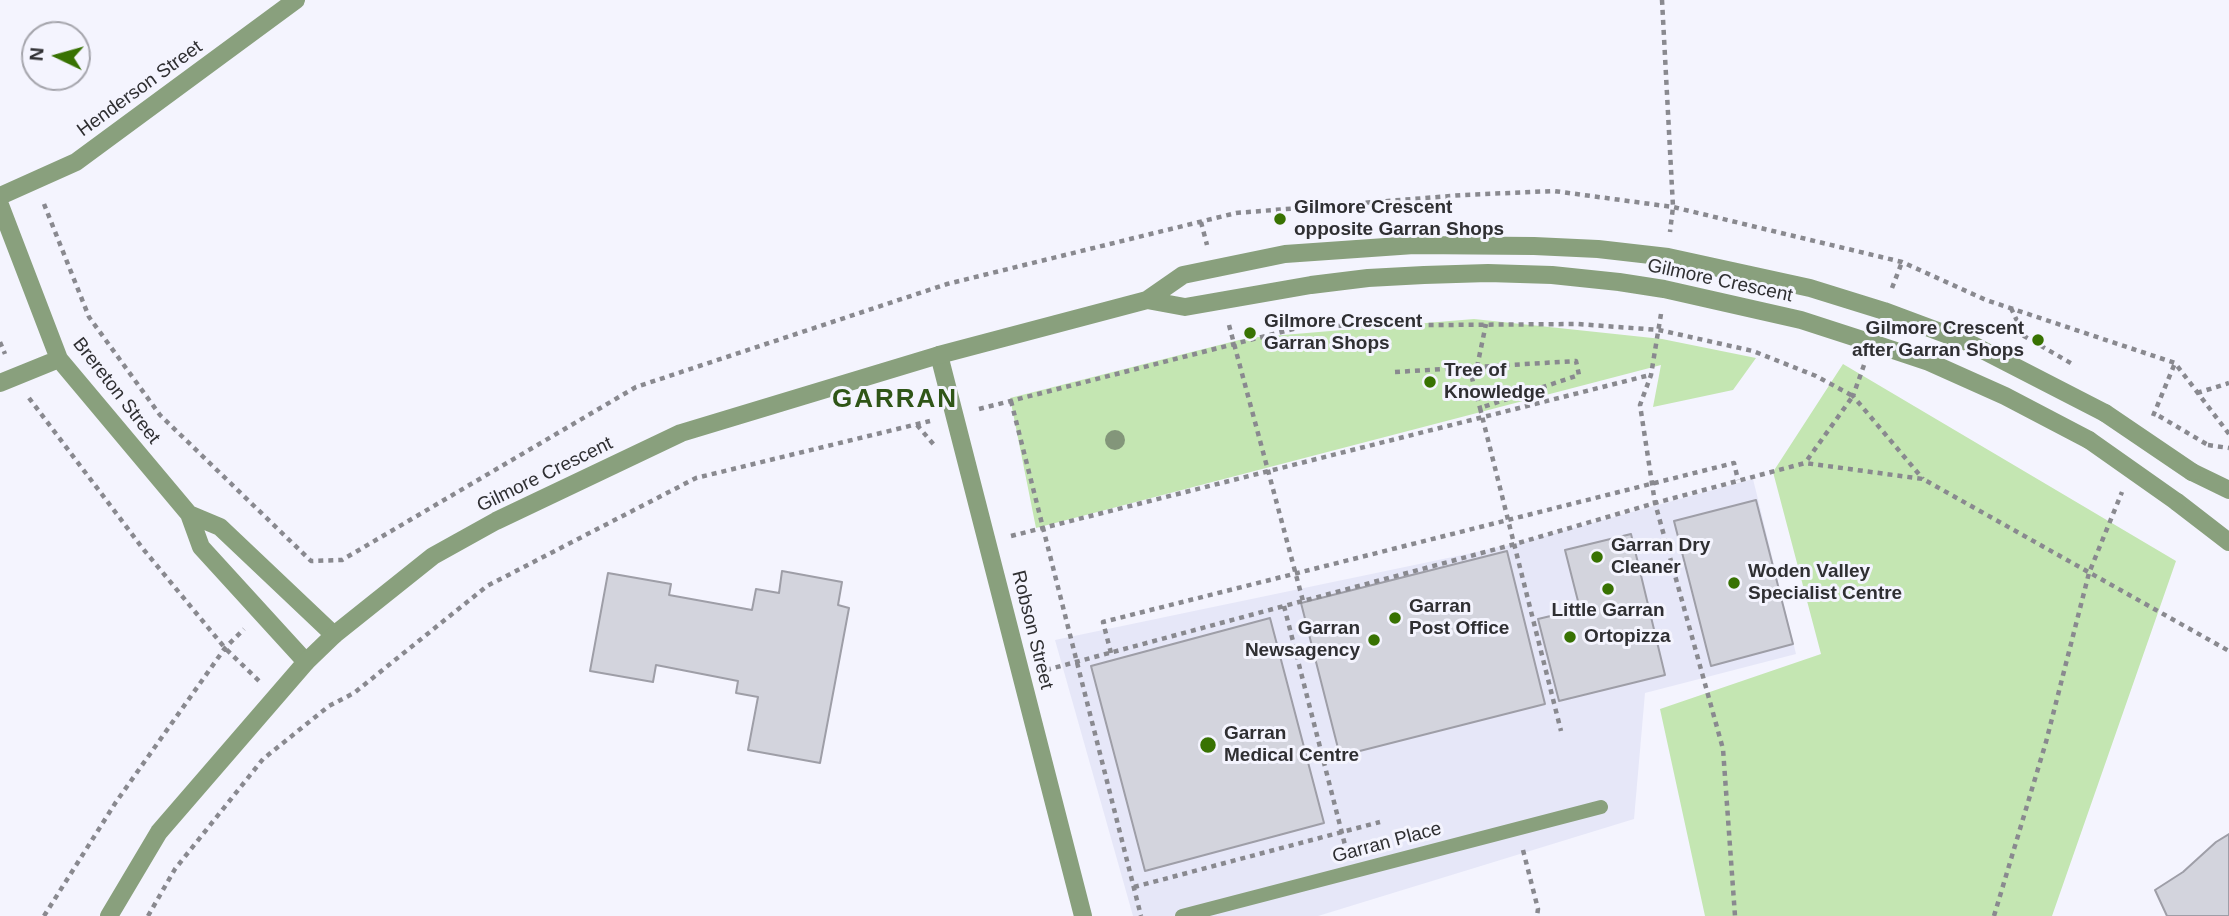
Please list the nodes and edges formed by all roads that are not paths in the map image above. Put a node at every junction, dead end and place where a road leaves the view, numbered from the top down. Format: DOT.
graph roads {
  1 [pos="296,0"];
  2 [pos="0,196"];
  3 [pos="0,205"];
  4 [pos="1147,300"];
  5 [pos="939,355"];
  6 [pos="59,359"];
  7 [pos="7,380"];
  8 [pos="2229,490"];
  9 [pos="189,514"];
  10 [pos="2229,542"];
  11 [pos="334,635"];
  12 [pos="306,662"];
  13 [pos="1601,807"];
  14 [pos="109,916"];
  15 [pos="1083,916"];
  16 [pos="1182,916"];
  1 -- 2 [label="street, Henderson Street"];
  3 -- 6 [label="street, Brereton Street"];
  4 -- 5 [label="street, Gilmore Crescent"];
  4 -- 8 [label="street, Gilmore Crescent, bridge"];
  4 -- 10 [label="street, Gilmore Crescent, bridge"];
  5 -- 11 [label="street, Gilmore Crescent"];
  5 -- 15 [label="street, Robson Street"];
  6 -- 7 [label="street"];
  6 -- 9 [label="street, Brereton Street"];
  9 -- 11 [label="street, Brereton Street"];
  9 -- 12 [label="street, Brereton Street"];
  11 -- 12 [label="street, Gilmore Crescent"];
  12 -- 14 [label="street, Gilmore Crescent"];
  13 -- 16 [label="lane, Garran Place"];
}
